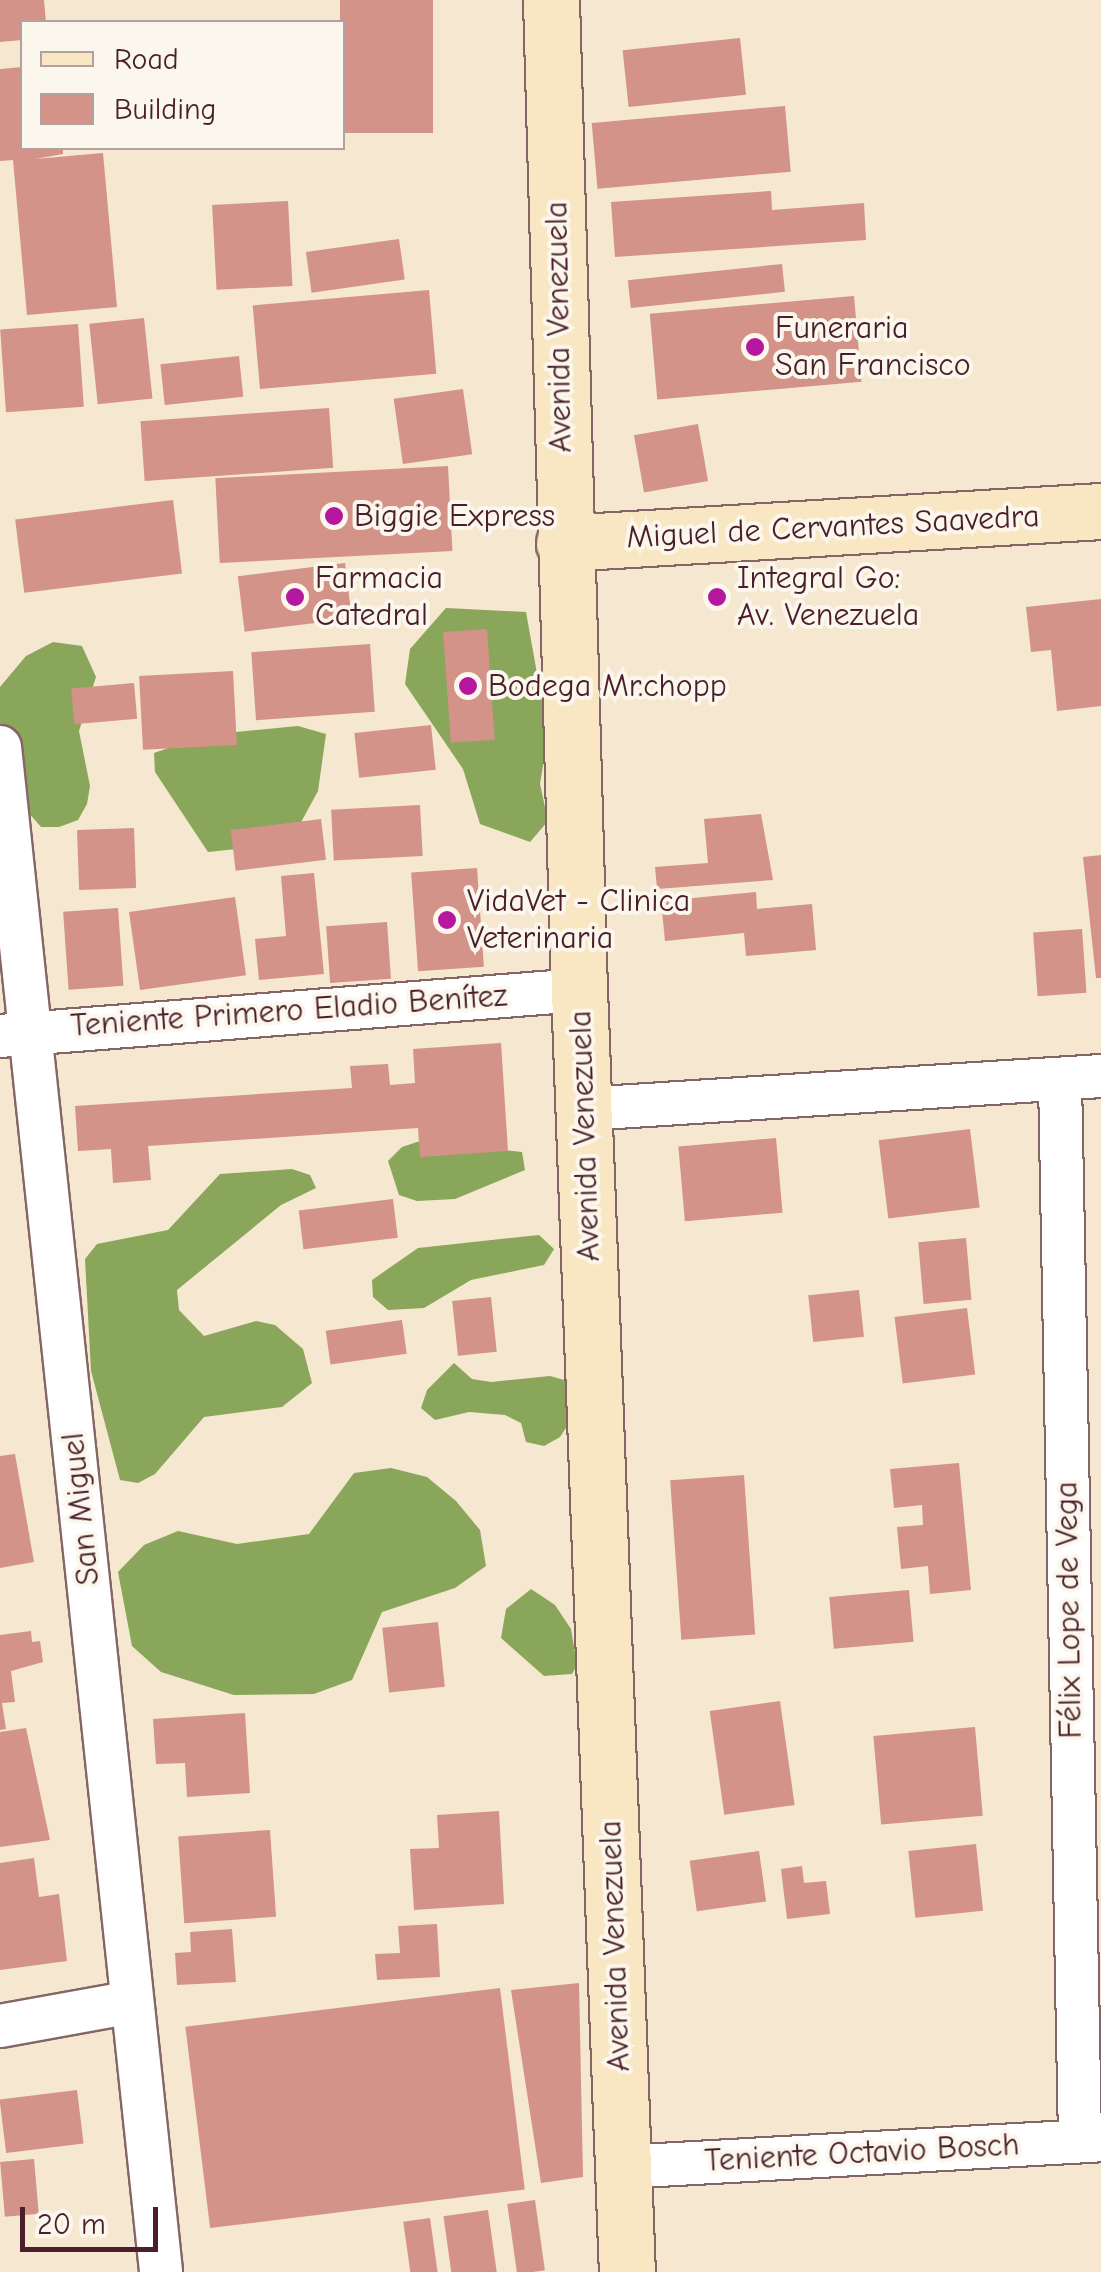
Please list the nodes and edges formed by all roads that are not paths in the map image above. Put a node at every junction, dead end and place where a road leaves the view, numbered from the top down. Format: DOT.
graph roads {
  1 [pos="551,0"];
  2 [pos="1101,511"];
  3 [pos="564,543"];
  4 [pos="0,747"];
  5 [pos="579,990"];
  6 [pos="16,1033"];
  7 [pos="1080,1078"];
  8 [pos="584,1109"];
  9 [pos="1085,1600"];
  10 [pos="132,2002"];
  11 [pos="0,2026"];
  12 [pos="1090,2140"];
  13 [pos="623,2167"];
  14 [pos="160,2272"];
  15 [pos="627,2272"];
  1 -- 3 [label="main road, Avenida Venezuela"];
  2 -- 3 [label="main road, Miguel de Cervantes Saavedra"];
  3 -- 5 [label="main road, Avenida Venezuela"];
  4 -- 6 [label="street, San Miguel"];
  5 -- 6 [label="street, Teniente Primero Eladio Benítez"];
  5 -- 8 [label="main road, Avenida Venezuela"];
  6 -- 10 [label="street, San Miguel"];
  7 -- 8 [label="street"];
  7 -- 9 [label="street, Félix Lope de Vega"];
  8 -- 13 [label="main road, Avenida Venezuela"];
  9 -- 12 [label="street, Félix Lope de Vega"];
  10 -- 11 [label="street"];
  10 -- 14 [label="street, San Miguel"];
  12 -- 13 [label="street, Teniente Octavio Bosch"];
  13 -- 15 [label="main road, Avenida Venezuela"];
}
